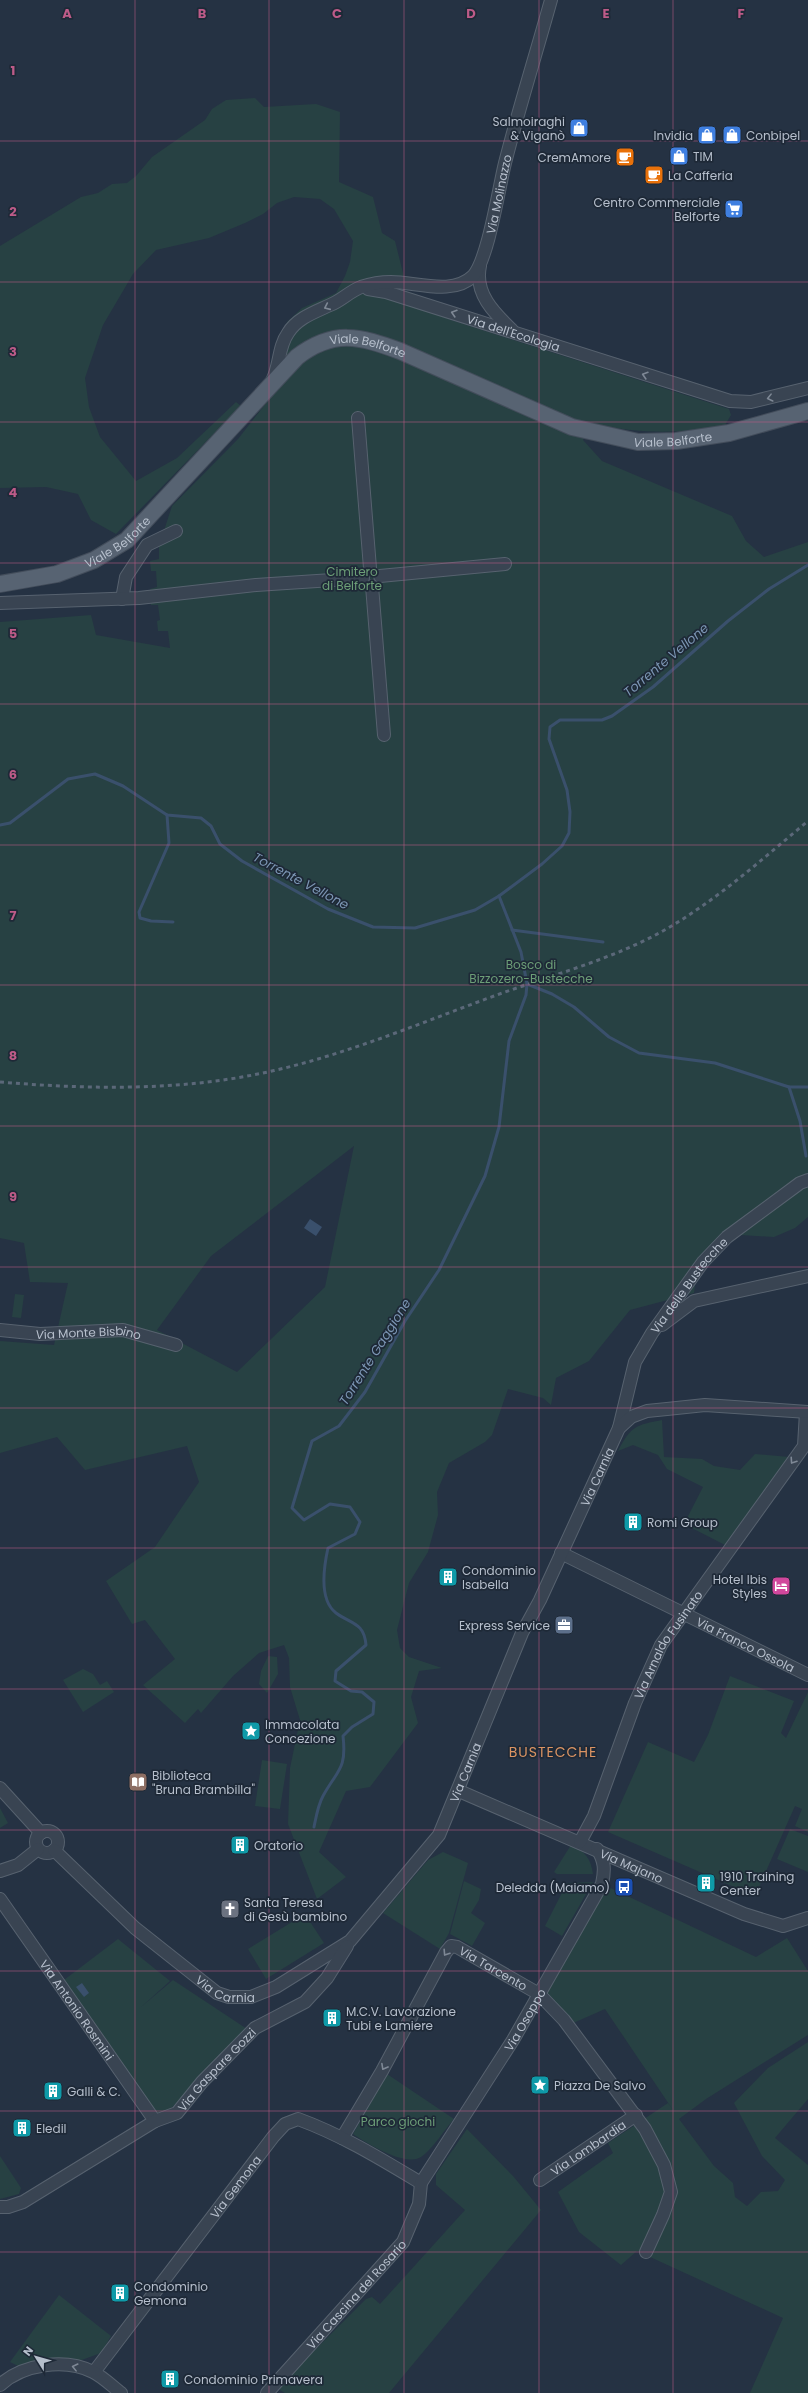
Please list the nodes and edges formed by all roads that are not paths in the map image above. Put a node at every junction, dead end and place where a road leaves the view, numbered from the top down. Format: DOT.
graph roads {
  1 [pos="551,0"];
  2 [pos="482,261"];
  3 [pos="361,287"];
  4 [pos="514,332"];
  5 [pos="808,388"];
  6 [pos="267,389"];
  7 [pos="808,411"];
  8 [pos="358,418"];
  9 [pos="176,531"];
  10 [pos="505,564"];
  11 [pos="368,578"];
  12 [pos="0,584"];
  13 [pos="122,599"];
  14 [pos="0,604"];
  15 [pos="384,735"];
  16 [pos="808,1180"];
  17 [pos="808,1276"];
  18 [pos="0,1330"];
  19 [pos="652,1333"];
  20 [pos="176,1345"];
  21 [pos="807,1412"];
  22 [pos="619,1428"];
  23 [pos="806,1448"];
  24 [pos="561,1553"];
  25 [pos="683,1613"];
  26 [pos="808,1675"];
  27 [pos="0,1788"];
  28 [pos="459,1791"];
  29 [pos="41,1833"];
  30 [pos="580,1842"];
  31 [pos="38,1849"];
  32 [pos="597,1849"];
  33 [pos="54,1850"];
  34 [pos="0,1871"];
  35 [pos="0,1899"];
  36 [pos="808,1918"];
  37 [pos="350,1941"];
  38 [pos="539,1994"];
  39 [pos="636,2115"];
  40 [pos="154,2121"];
  41 [pos="342,2138"];
  42 [pos="540,2180"];
  43 [pos="421,2182"];
  44 [pos="0,2207"];
  45 [pos="646,2252"];
  46 [pos="94,2372"];
  47 [pos="0,2385"];
  48 [pos="121,2393"];
  49 [pos="267,2393"];
  1 -- 2 [label="street, Via Molinazzo"];
  2 -- 3 [label="street, Via Molinazzo"];
  2 -- 4 [label="street"];
  4 -- 3 [label="street, Via dell'Ecologia, one-way"];
  3 -- 6 [label="street, one-way"];
  5 -- 4 [label="street, Via dell'Ecologia, one-way"];
  6 -- 7 [label="main road, Viale Belforte"];
  6 -- 12 [label="main road, Viale Belforte"];
  8 -- 11 [label="street"];
  9 -- 13 [label="street"];
  10 -- 11 [label="street"];
  11 -- 13 [label="street"];
  11 -- 15 [label="street"];
  13 -- 14 [label="street"];
  16 -- 19 [label="street, Via delle Bustecche"];
  17 -- 19 [label="street"];
  18 -- 20 [label="street, Via Monte Bisbino"];
  19 -- 22 [label="street, Via delle Bustecche"];
  21 -- 22 [label="street, Via Carnia"];
  21 -- 23 [label="street, Via Arnaldo Fusinato"];
  22 -- 24 [label="street, Via Carnia"];
  23 -- 25 [label="street, Via Arnaldo Fusinato, one-way"];
  24 -- 25 [label="street, Via Franco Ossola"];
  24 -- 28 [label="street, Via Carnia"];
  25 -- 26 [label="street, Via Franco Ossola"];
  25 -- 30 [label="street, Via Arnaldo Fusinato"];
  27 -- 29 [label="street"];
  28 -- 30 [label="street, Via Majano"];
  28 -- 37 [label="street, Via Carnia"];
  29 -- 31 [label="street"];
  29 -- 33 [label="street"];
  30 -- 32 [label="street, Via Majano"];
  31 -- 33 [label="street"];
  31 -- 34 [label="street"];
  32 -- 36 [label="street, Via Majano"];
  32 -- 38 [label="street, Via Osoppo"];
  33 -- 37 [label="street, Via Carnia"];
  35 -- 40 [label="street, Via Antonio Rosmini"];
  37 -- 40 [label="street, Via Gaspare Gozzi"];
  38 -- 39 [label="street, Via Lombardia"];
  38 -- 41 [label="street, Via Tarcento, one-way"];
  38 -- 43 [label="street, Via Osoppo"];
  39 -- 42 [label="street, Via Lombardia"];
  39 -- 45 [label="street, Via Lombardia"];
  40 -- 44 [label="street, Via Gaspare Gozzi"];
  41 -- 43 [label="street, Via Gemona"];
  41 -- 46 [label="street, Via Gemona"];
  43 -- 49 [label="street, Via Cascina del Rosario"];
  46 -- 47 [label="street, one-way"];
  46 -- 48 [label="street"];
}
